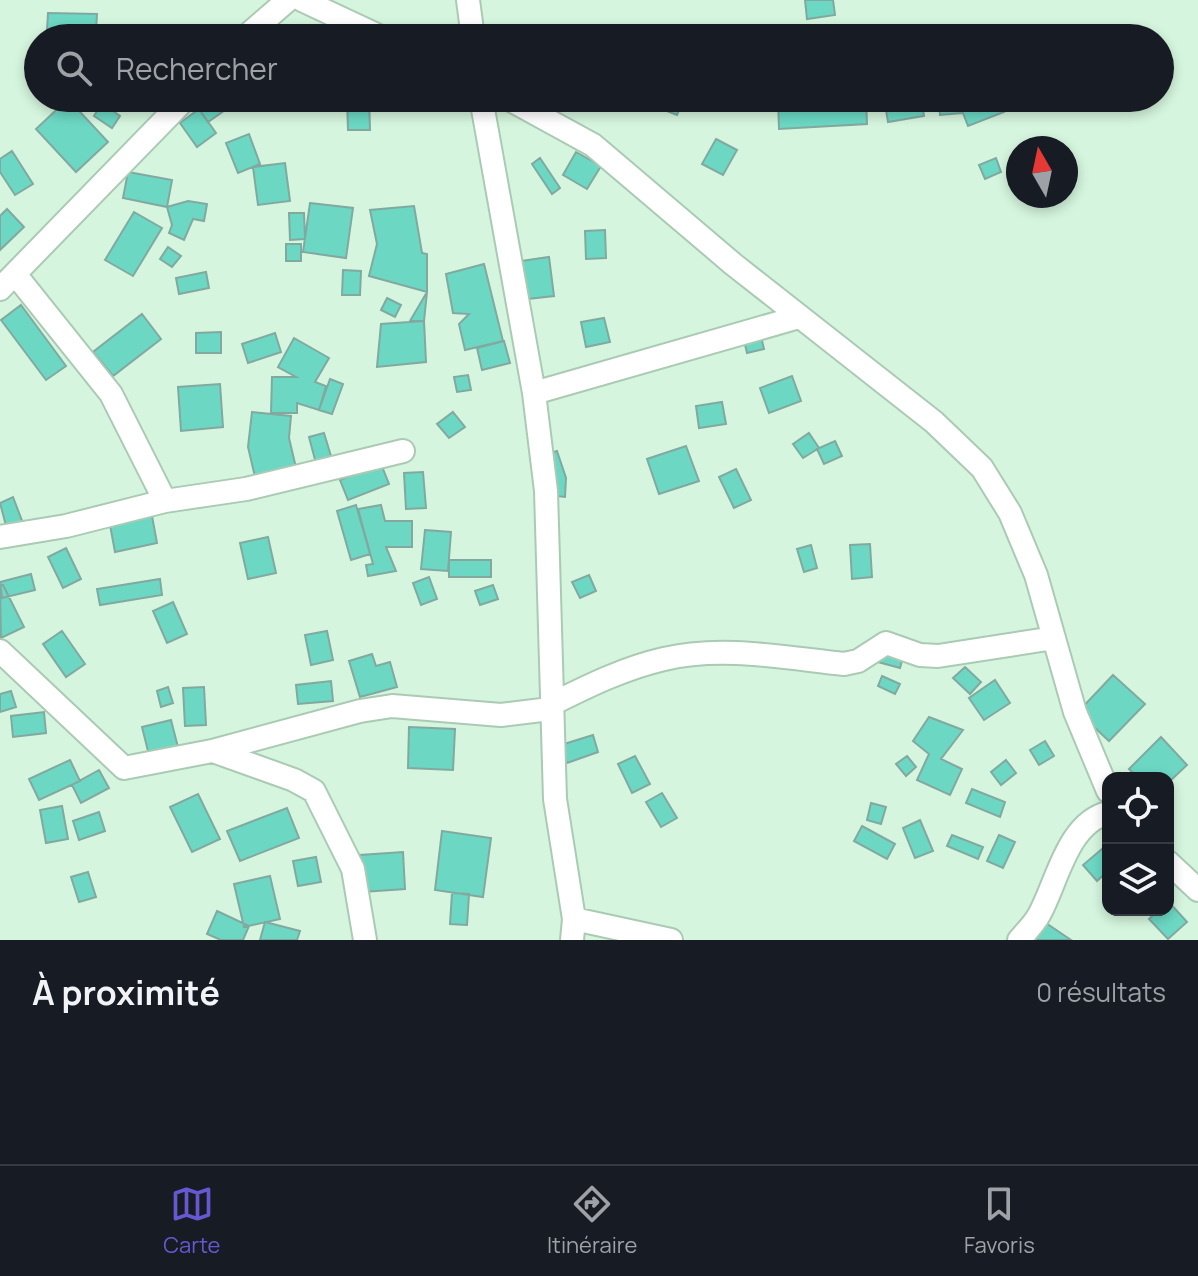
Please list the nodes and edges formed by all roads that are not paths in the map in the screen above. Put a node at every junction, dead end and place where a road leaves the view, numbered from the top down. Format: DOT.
graph roads {
  1 [pos="288,0"];
  2 [pos="302,0"];
  3 [pos="468,0"];
  4 [pos="260,24"];
  5 [pos="353,24"];
  6 [pos="471,24"];
  7 [pos="172,112"];
  8 [pos="484,112"];
  9 [pos="533,112"];
  10 [pos="8,282"];
  11 [pos="799,317"];
  12 [pos="534,393"];
  13 [pos="403,451"];
  14 [pos="165,501"];
  15 [pos="0,537"];
  16 [pos="1054,638"];
  17 [pos="0,651"];
  18 [pos="550,709"];
  19 [pos="212,751"];
  20 [pos="1102,777"];
  21 [pos="1102,816"];
  22 [pos="1174,868"];
  23 [pos="1198,890"];
  24 [pos="573,929"];
  25 [pos="365,940"];
  26 [pos="671,940"];
  27 [pos="1019,940"];
  1 -- 4 [label="street"];
  2 -- 5 [label="street"];
  3 -- 6 [label="street"];
  7 -- 10 [label="street"];
  8 -- 12 [label="street"];
  9 -- 11 [label="street"];
  10 -- 14 [label="street"];
  11 -- 12 [label="street"];
  11 -- 16 [label="street"];
  12 -- 18 [label="street"];
  13 -- 14 [label="street"];
  14 -- 15 [label="street"];
  16 -- 18 [label="street"];
  16 -- 20 [label="street"];
  17 -- 19 [label="street"];
  18 -- 19 [label="street"];
  18 -- 24 [label="street"];
  19 -- 25 [label="street"];
  21 -- 27 [label="street"];
  22 -- 23 [label="street"];
  24 -- 26 [label="street"];
}
